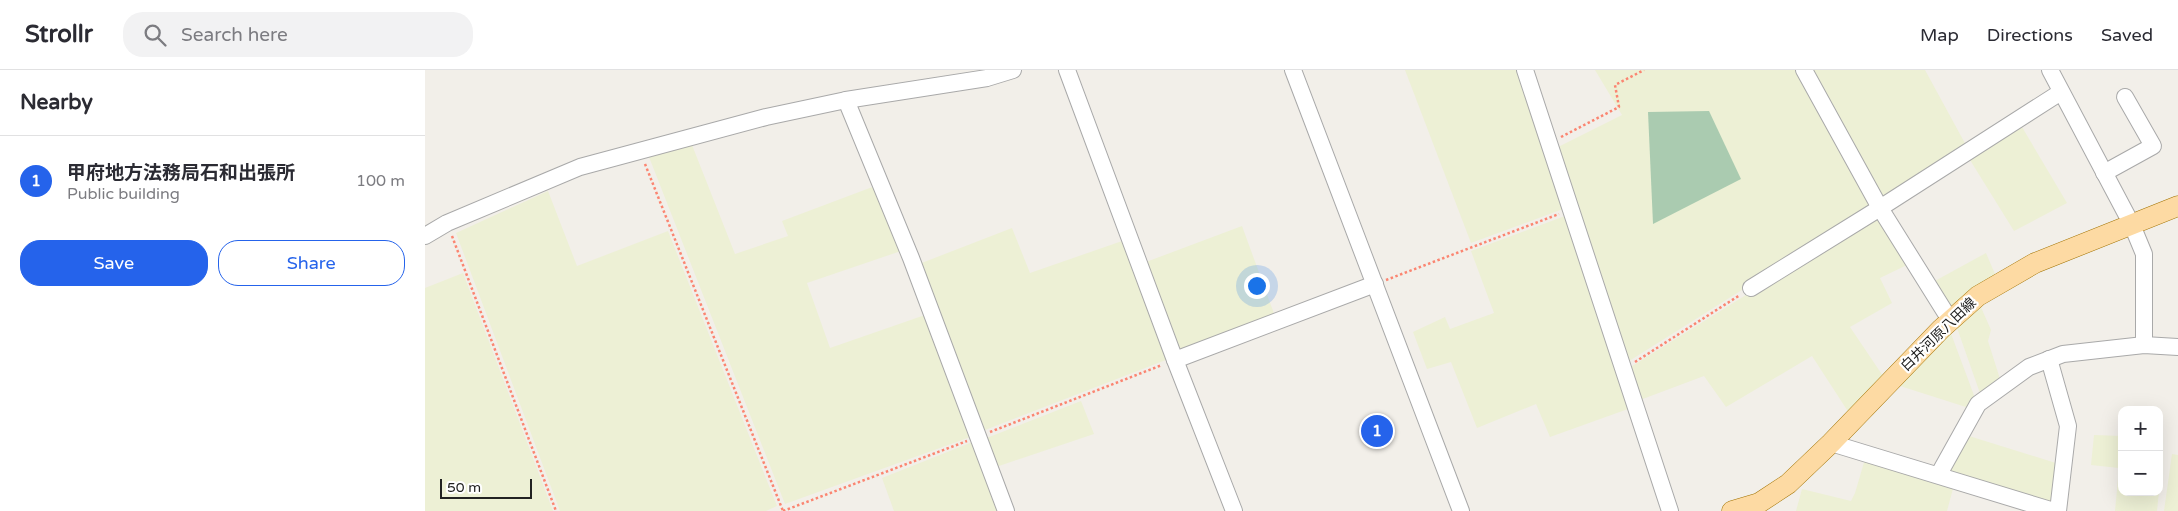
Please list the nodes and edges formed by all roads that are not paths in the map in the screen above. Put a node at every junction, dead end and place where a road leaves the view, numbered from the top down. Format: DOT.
graph roads {
  1 [pos="1013,70"];
  2 [pos="1067,70"];
  3 [pos="1293,70"];
  4 [pos="1525,70"];
  5 [pos="1804,70"];
  6 [pos="2050,70"];
  7 [pos="2061,92"];
  8 [pos="2125,97"];
  9 [pos="846,100"];
  10 [pos="2104,173"];
  11 [pos="2178,206"];
  12 [pos="1880,208"];
  13 [pos="2132,224"];
  14 [pos="425,236"];
  15 [pos="1375,284"];
  16 [pos="1751,288"];
  17 [pos="1950,320"];
  18 [pos="2144,345"];
  19 [pos="2178,347"];
  20 [pos="2049,359"];
  21 [pos="1175,360"];
  22 [pos="1831,443"];
  23 [pos="1939,474"];
  24 [pos="1006,511"];
  25 [pos="1234,511"];
  26 [pos="1461,511"];
  27 [pos="1670,511"];
  28 [pos="1732,511"];
  29 [pos="2054,511"];
  30 [pos="2058,511"];
  1 -- 9 [label="street"];
  2 -- 21 [label="street"];
  3 -- 15 [label="street"];
  4 -- 27 [label="street"];
  5 -- 12 [label="street"];
  6 -- 7 [label="street"];
  7 -- 10 [label="street"];
  7 -- 12 [label="street"];
  8 -- 10 [label="street"];
  9 -- 14 [label="street"];
  9 -- 24 [label="street"];
  10 -- 13 [label="street"];
  11 -- 13 [label="main road, 白井河原八田線"];
  12 -- 16 [label="street"];
  12 -- 17 [label="street"];
  13 -- 17 [label="main road, 白井河原八田線"];
  13 -- 18 [label="street"];
  15 -- 21 [label="street"];
  15 -- 26 [label="street"];
  17 -- 22 [label="main road, 白井河原八田線"];
  18 -- 19 [label="street"];
  18 -- 20 [label="street"];
  20 -- 23 [label="street"];
  20 -- 30 [label="street"];
  21 -- 25 [label="street"];
  22 -- 23 [label="street"];
  22 -- 28 [label="main road, 白井河原八田線"];
  23 -- 29 [label="street"];
}
